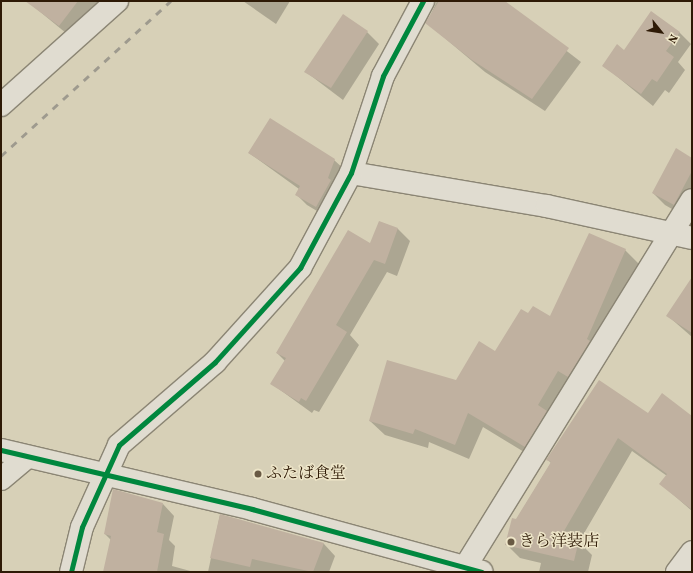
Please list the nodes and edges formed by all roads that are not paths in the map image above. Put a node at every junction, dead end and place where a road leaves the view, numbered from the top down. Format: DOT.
graph roads {
  1 [pos="117,1"];
  2 [pos="423,1"];
  3 [pos="1,105"];
  4 [pos="351,173"];
  5 [pos="692,200"];
  6 [pos="682,235"];
  7 [pos="1,450"];
  8 [pos="26,458"];
  9 [pos="106,477"];
  10 [pos="1,479"];
  11 [pos="692,552"];
  12 [pos="470,570"];
  13 [pos="71,572"];
  14 [pos="677,572"];
  1 -- 3 [label="street"];
  2 -- 4 [label="street"];
  4 -- 6 [label="street"];
  4 -- 9 [label="street"];
  5 -- 6 [label="street"];
  6 -- 12 [label="street"];
  7 -- 8 [label="street"];
  8 -- 9 [label="street"];
  8 -- 10 [label="street"];
  9 -- 12 [label="street"];
  9 -- 13 [label="street"];
  11 -- 14 [label="street"];
}
